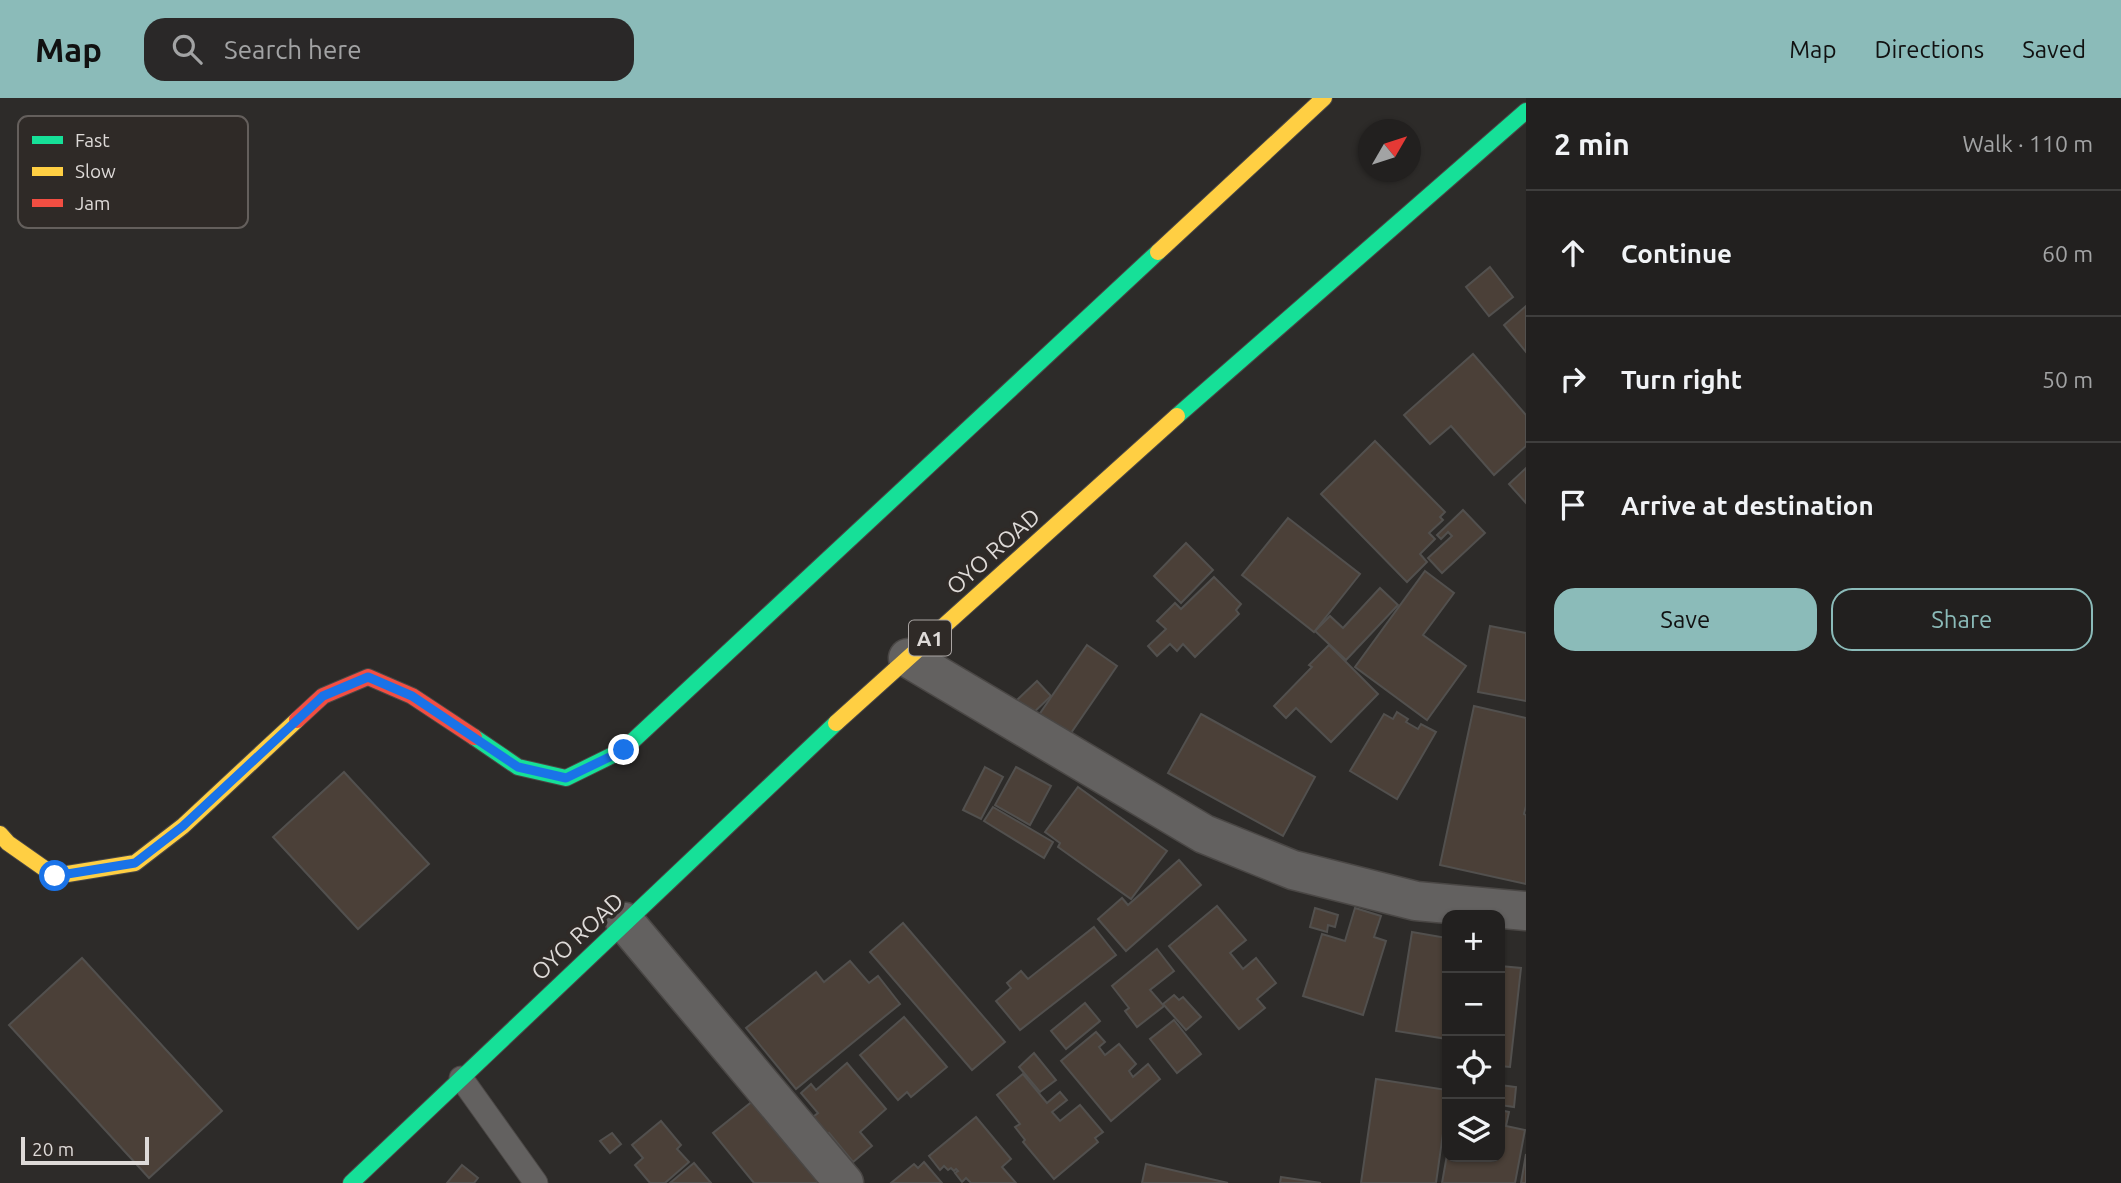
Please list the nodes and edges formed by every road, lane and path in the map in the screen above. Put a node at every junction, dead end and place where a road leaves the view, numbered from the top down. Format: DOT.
graph roads {
  1 [pos="1324,98"];
  2 [pos="1526,111"];
  3 [pos="908,658"];
  4 [pos="0,834"];
  5 [pos="1526,911"];
  6 [pos="625,922"];
  7 [pos="461,1077"];
  8 [pos="351,1183"];
  9 [pos="536,1183"];
  10 [pos="844,1183"];
  1 -- 4 [label="main road"];
  2 -- 3 [label="main road, OYO ROAD / A1"];
  3 -- 5 [label="street"];
  3 -- 6 [label="main road, OYO ROAD / A1"];
  6 -- 7 [label="main road, OYO ROAD / A1"];
  6 -- 10 [label="street"];
  7 -- 8 [label="main road, OYO ROAD / A1"];
  7 -- 9 [label="lane"];
}
